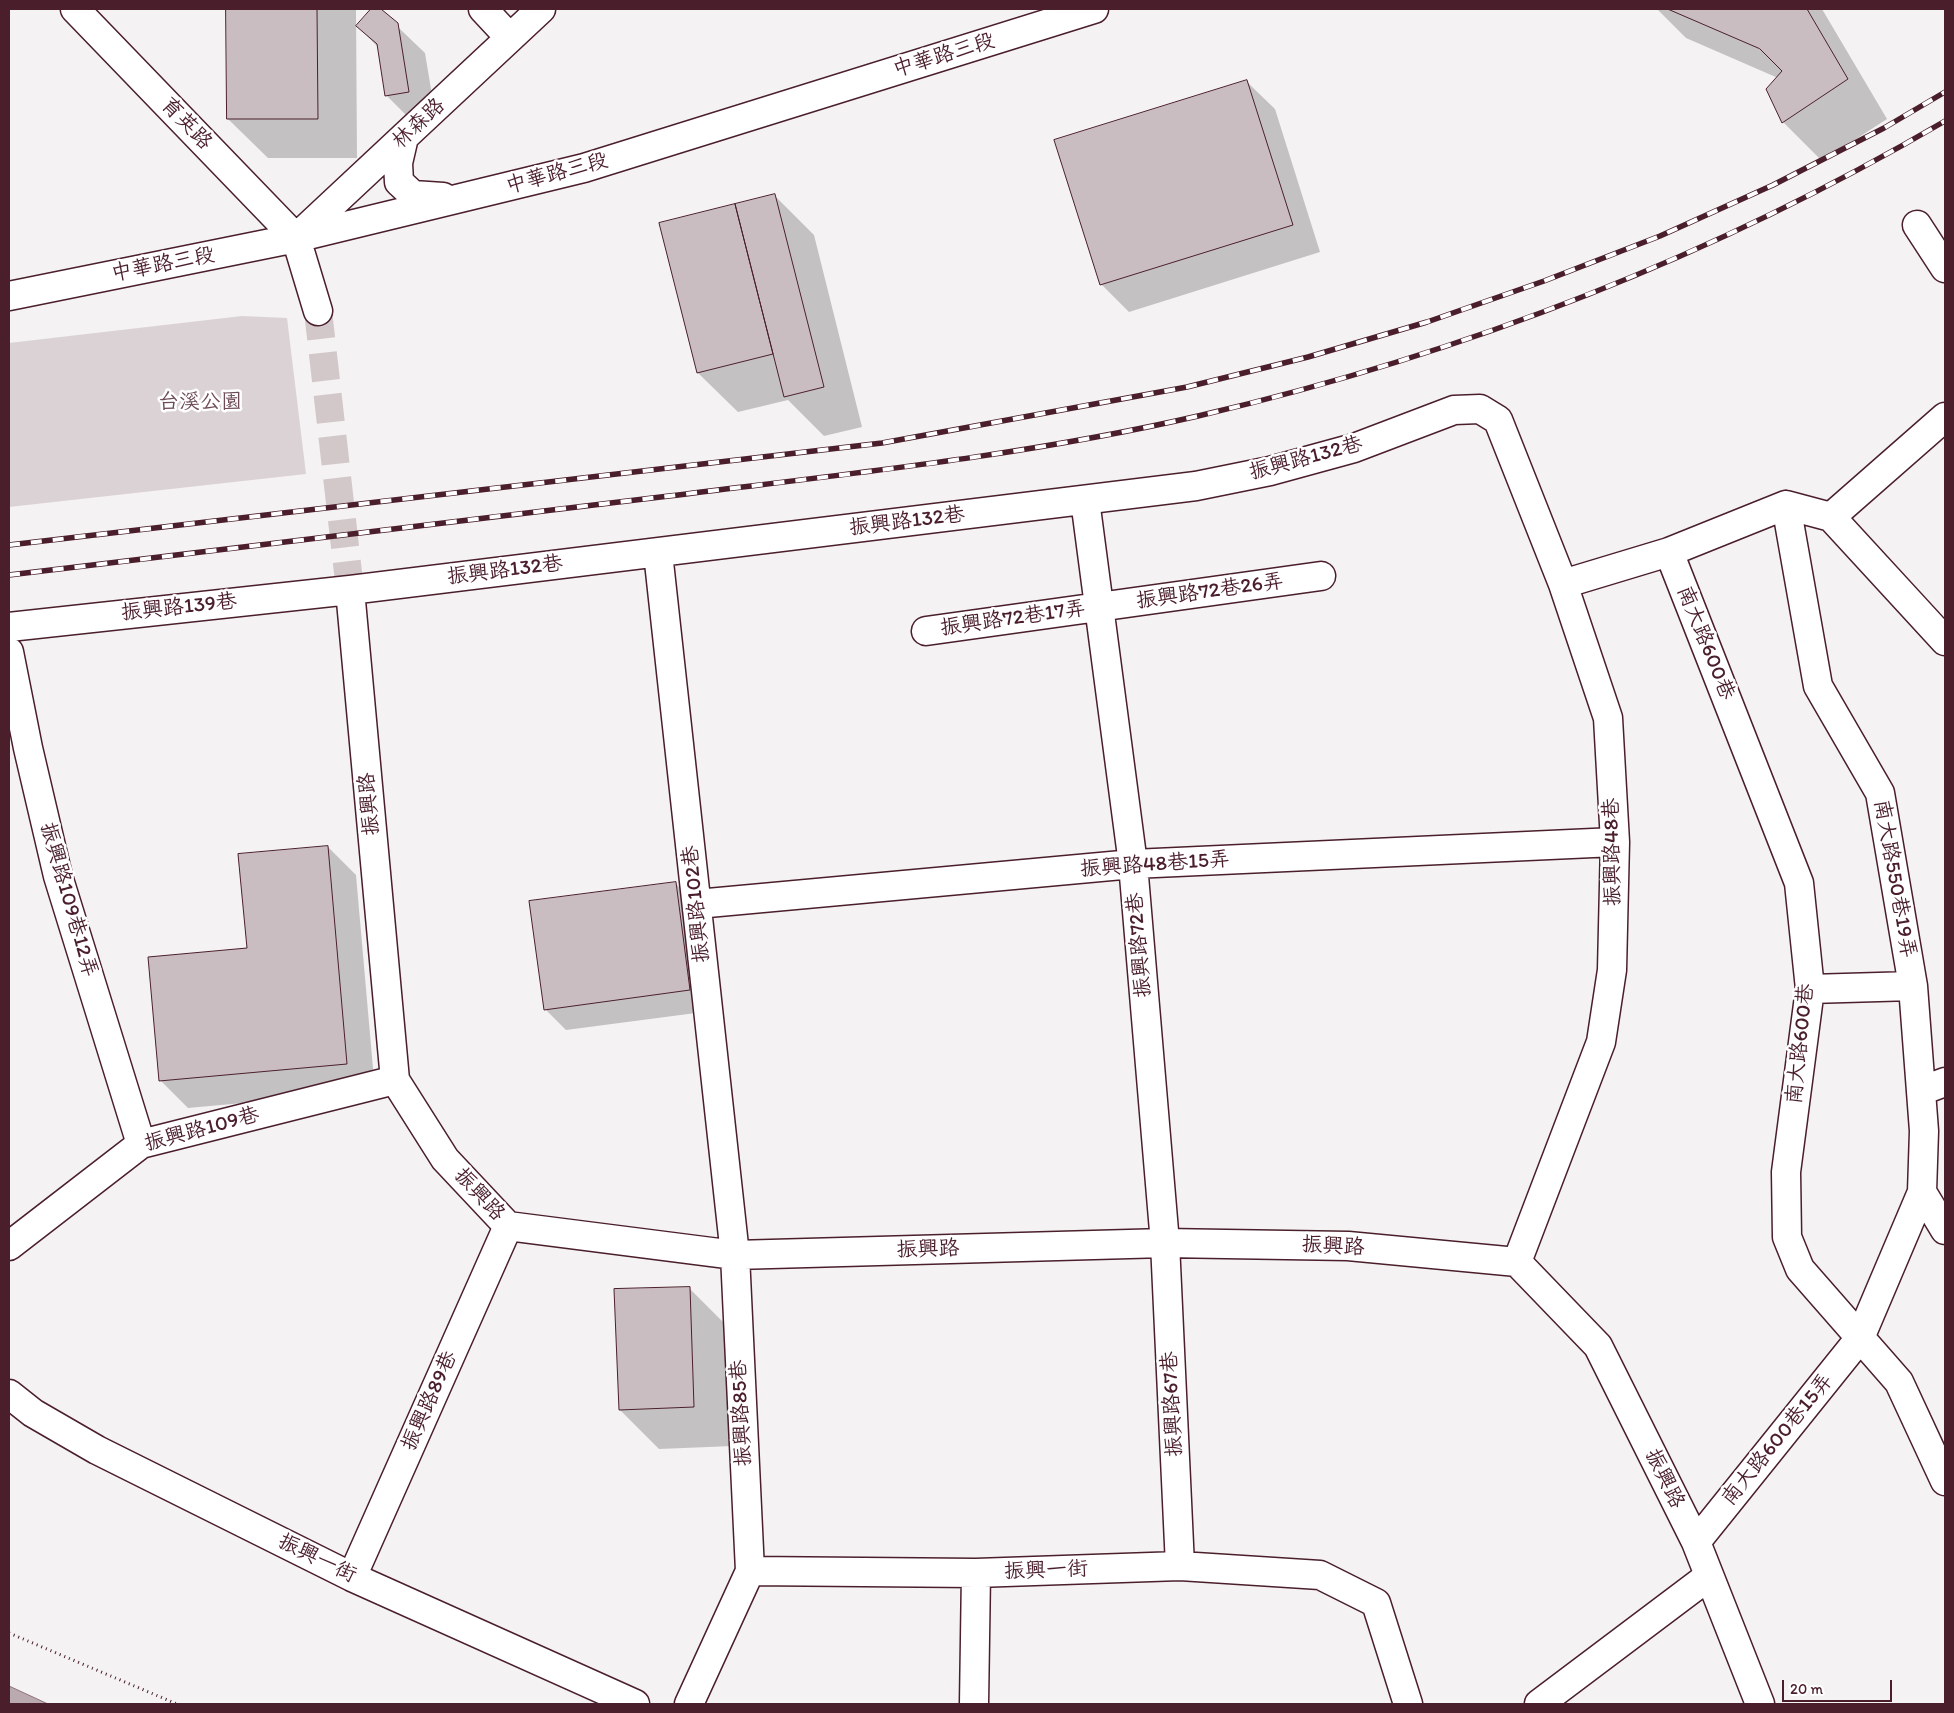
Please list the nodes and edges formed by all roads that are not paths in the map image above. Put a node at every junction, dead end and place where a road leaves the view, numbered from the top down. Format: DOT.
graph roads {
  1 [pos="75,9"];
  2 [pos="483,9"];
  3 [pos="541,9"];
  4 [pos="1094,9"];
  5 [pos="510,38"];
  6 [pos="404,137"];
  7 [pos="459,198"];
  8 [pos="1917,225"];
  9 [pos="296,238"];
  10 [pos="1945,268"];
  11 [pos="9,296"];
  12 [pos="318,311"];
  13 [pos="1945,417"];
  14 [pos="1507,444"];
  15 [pos="1085,500"];
  16 [pos="1786,505"];
  17 [pos="1830,517"];
  18 [pos="658,552"];
  19 [pos="1669,552"];
  20 [pos="1321,576"];
  21 [pos="1563,584"];
  22 [pos="350,590"];
  23 [pos="1099,607"];
  24 [pos="9,627"];
  25 [pos="926,631"];
  26 [pos="1945,641"];
  27 [pos="9,652"];
  28 [pos="1615,842"];
  29 [pos="1133,864"];
  30 [pos="697,904"];
  31 [pos="1913,986"];
  32 [pos="1810,990"];
  33 [pos="395,1080"];
  34 [pos="1933,1087"];
  35 [pos="141,1144"];
  36 [pos="1922,1192"];
  37 [pos="508,1226"];
  38 [pos="1945,1230"];
  39 [pos="1165,1243"];
  40 [pos="9,1246"];
  41 [pos="734,1255"];
  42 [pos="1517,1262"];
  43 [pos="1860,1338"];
  44 [pos="9,1394"];
  45 [pos="1945,1481"];
  46 [pos="1696,1542"];
  47 [pos="1180,1566"];
  48 [pos="750,1571"];
  49 [pos="976,1574"];
  50 [pos="352,1576"];
  51 [pos="1709,1576"];
  52 [pos="635,1704"];
  53 [pos="689,1704"];
  54 [pos="974,1704"];
  55 [pos="1408,1704"];
  56 [pos="1539,1704"];
  57 [pos="1760,1704"];
  1 -- 9 [label="street, 育英路"];
  2 -- 5 [label="street"];
  3 -- 5 [label="street, 林森路"];
  4 -- 7 [label="street, 中華路三段"];
  5 -- 6 [label="street, 林森路"];
  6 -- 7 [label="street"];
  6 -- 9 [label="street, 林森路"];
  7 -- 9 [label="street, 中華路三段"];
  8 -- 10 [label="street"];
  9 -- 11 [label="street, 中華路三段"];
  9 -- 12 [label="street"];
  13 -- 17 [label="street"];
  14 -- 15 [label="street, 振興路132巷"];
  14 -- 21 [label="street, 振興路48巷"];
  15 -- 18 [label="street, 振興路132巷"];
  15 -- 23 [label="street, 振興路72巷"];
  16 -- 17 [label="street"];
  16 -- 19 [label="street"];
  16 -- 31 [label="street, 南大路550巷19弄"];
  17 -- 26 [label="street"];
  18 -- 22 [label="street, 振興路132巷"];
  18 -- 30 [label="street, 振興路102巷"];
  19 -- 21 [label="street"];
  19 -- 32 [label="street, 南大路600巷"];
  20 -- 23 [label="street, 振興路72巷26弄"];
  21 -- 28 [label="street, 振興路48巷"];
  22 -- 24 [label="street, 振興路139巷"];
  22 -- 33 [label="street, 振興路"];
  23 -- 25 [label="street, 振興路72巷17弄"];
  23 -- 29 [label="street, 振興路72巷"];
  27 -- 35 [label="street, 振興路109巷12弄"];
  28 -- 29 [label="street, 振興路48巷15弄"];
  28 -- 42 [label="street, 振興路48巷"];
  29 -- 30 [label="street, 振興路48巷15弄"];
  29 -- 39 [label="street, 振興路72巷"];
  30 -- 41 [label="street, 振興路102巷"];
  31 -- 32 [label="street"];
  31 -- 34 [label="street, 南大路550巷19弄"];
  32 -- 43 [label="street, 南大路600巷"];
  33 -- 35 [label="street, 振興路109巷"];
  33 -- 37 [label="street, 振興路"];
  34 -- 36 [label="street, 南大路550巷19弄"];
  35 -- 40 [label="street, 振興路109巷"];
  36 -- 38 [label="street"];
  36 -- 43 [label="street, 南大路550巷19弄"];
  37 -- 41 [label="street, 振興路"];
  37 -- 50 [label="street, 振興路89巷"];
  39 -- 41 [label="street, 振興路"];
  39 -- 42 [label="street, 振興路"];
  39 -- 47 [label="street, 振興路67巷"];
  41 -- 48 [label="street, 振興路85巷"];
  42 -- 46 [label="street, 振興路"];
  43 -- 45 [label="street, 南大路600巷"];
  43 -- 46 [label="street, 南大路600巷15弄"];
  44 -- 50 [label="street, 振興一街"];
  46 -- 51 [label="street, 振興路"];
  47 -- 49 [label="street, 振興一街"];
  47 -- 55 [label="street, 振興一街"];
  48 -- 49 [label="street, 振興一街"];
  48 -- 53 [label="street"];
  49 -- 54 [label="street"];
  50 -- 52 [label="street, 振興一街"];
  51 -- 56 [label="street"];
  51 -- 57 [label="street, 振興路"];
}
